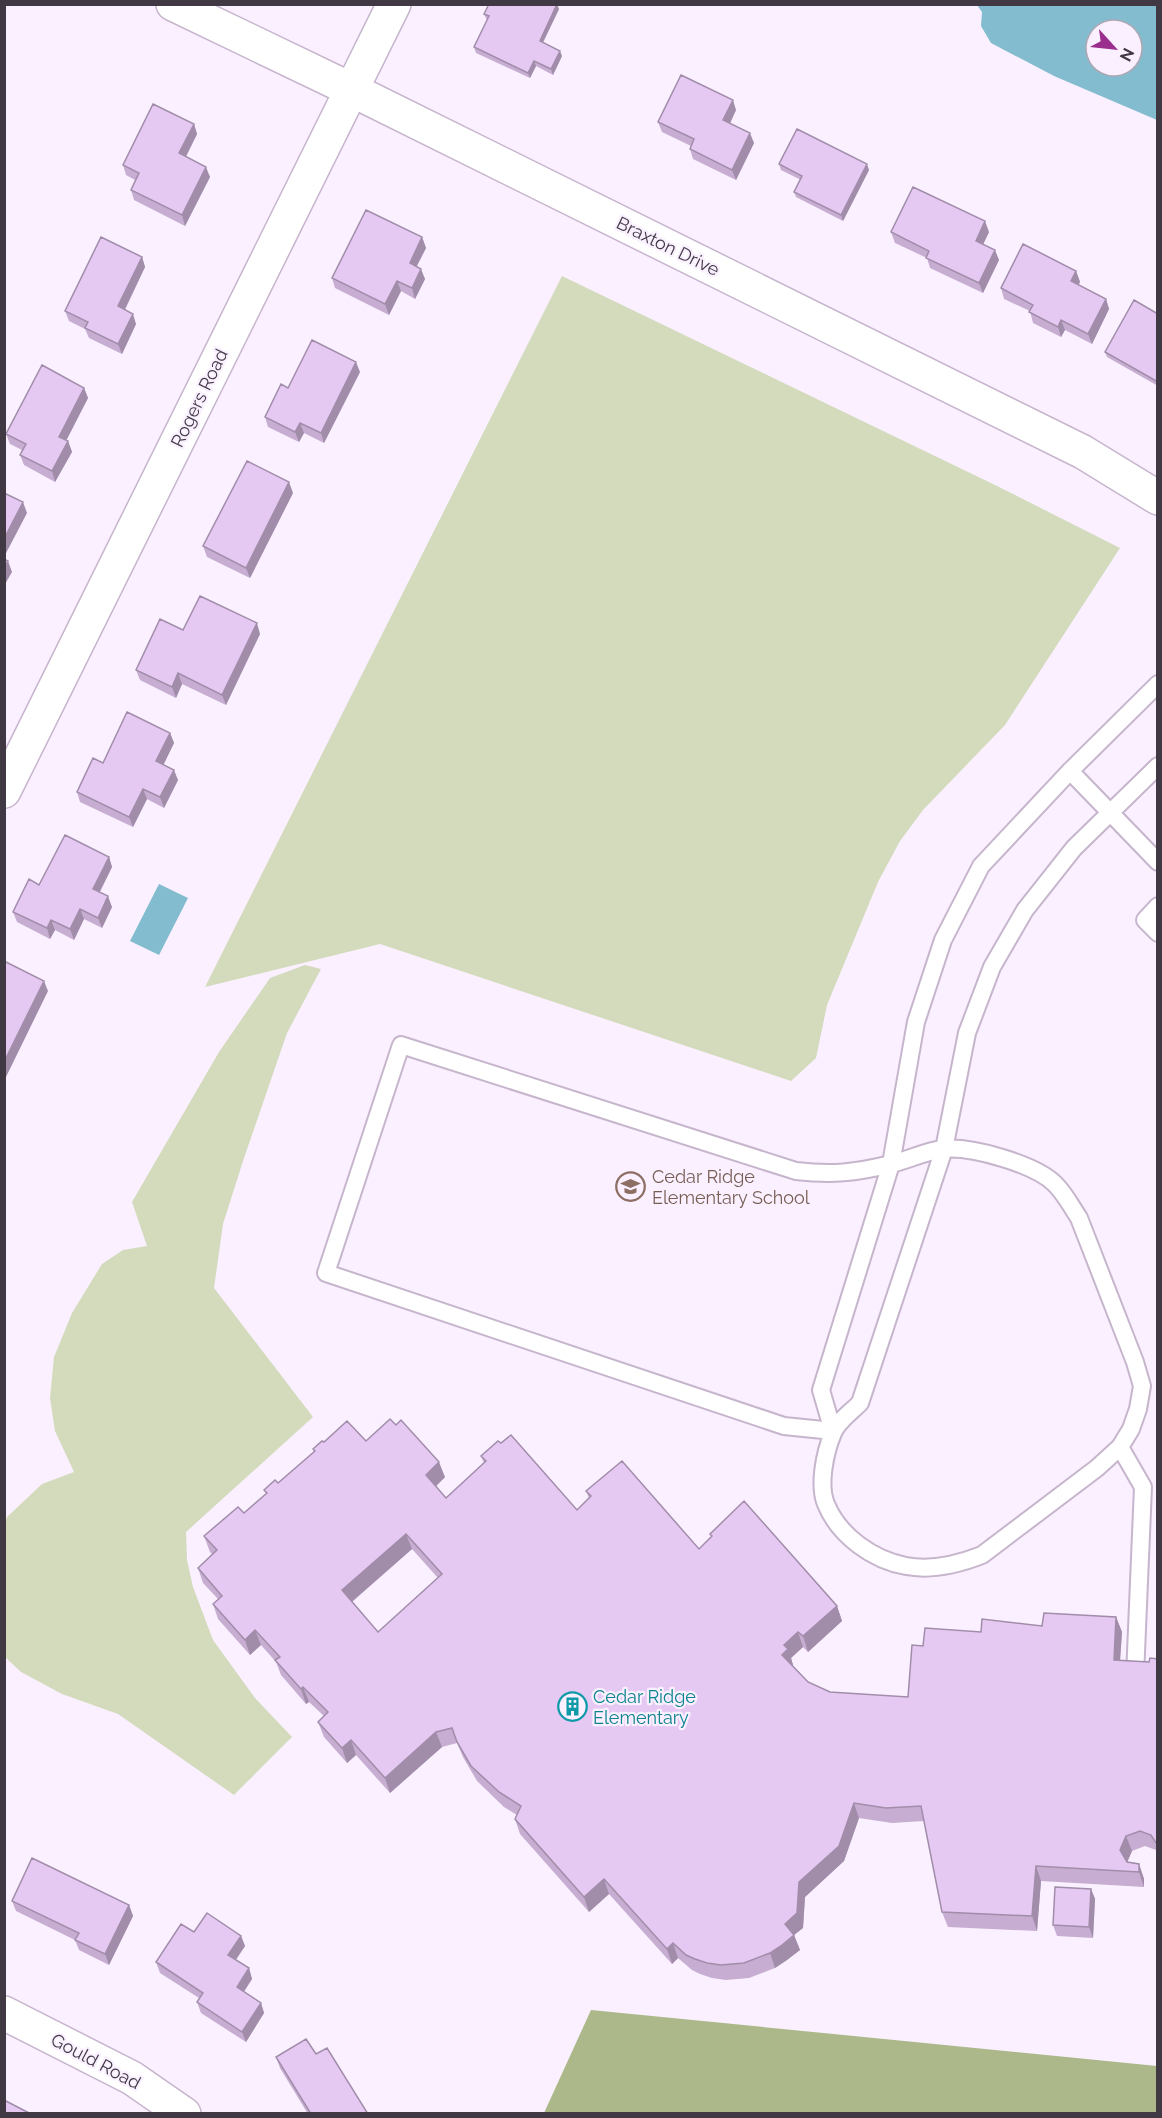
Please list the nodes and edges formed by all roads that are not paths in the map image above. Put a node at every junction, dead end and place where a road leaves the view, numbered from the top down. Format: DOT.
graph roads {
  1 [pos="173,4"];
  2 [pos="394,4"];
  3 [pos="352,90"];
  4 [pos="1158,498"];
  5 [pos="1158,684"];
  6 [pos="1158,765"];
  7 [pos="1070,771"];
  8 [pos="4,790"];
  9 [pos="1109,813"];
  10 [pos="1158,862"];
  11 [pos="1158,906"];
  12 [pos="1158,933"];
  13 [pos="944,1149"];
  14 [pos="891,1164"];
  15 [pos="833,1431"];
  16 [pos="1120,1447"];
  17 [pos="1135,1676"];
  18 [pos="4,2013"];
  19 [pos="184,2114"];
  1 -- 3 [label="street, Braxton Drive"];
  2 -- 3 [label="street, Rogers Road"];
  3 -- 4 [label="street, Braxton Drive"];
  3 -- 8 [label="street, Rogers Road"];
  5 -- 7 [label="lane"];
  6 -- 9 [label="lane"];
  7 -- 9 [label="lane"];
  7 -- 14 [label="lane"];
  9 -- 10 [label="lane"];
  9 -- 13 [label="lane"];
  11 -- 12 [label="lane"];
  13 -- 14 [label="lane"];
  13 -- 15 [label="lane"];
  13 -- 16 [label="lane"];
  14 -- 15 [label="lane"];
  14 -- 15 [label="lane"];
  15 -- 16 [label="lane"];
  16 -- 17 [label="lane"];
  18 -- 19 [label="street, Gould Road"];
}
